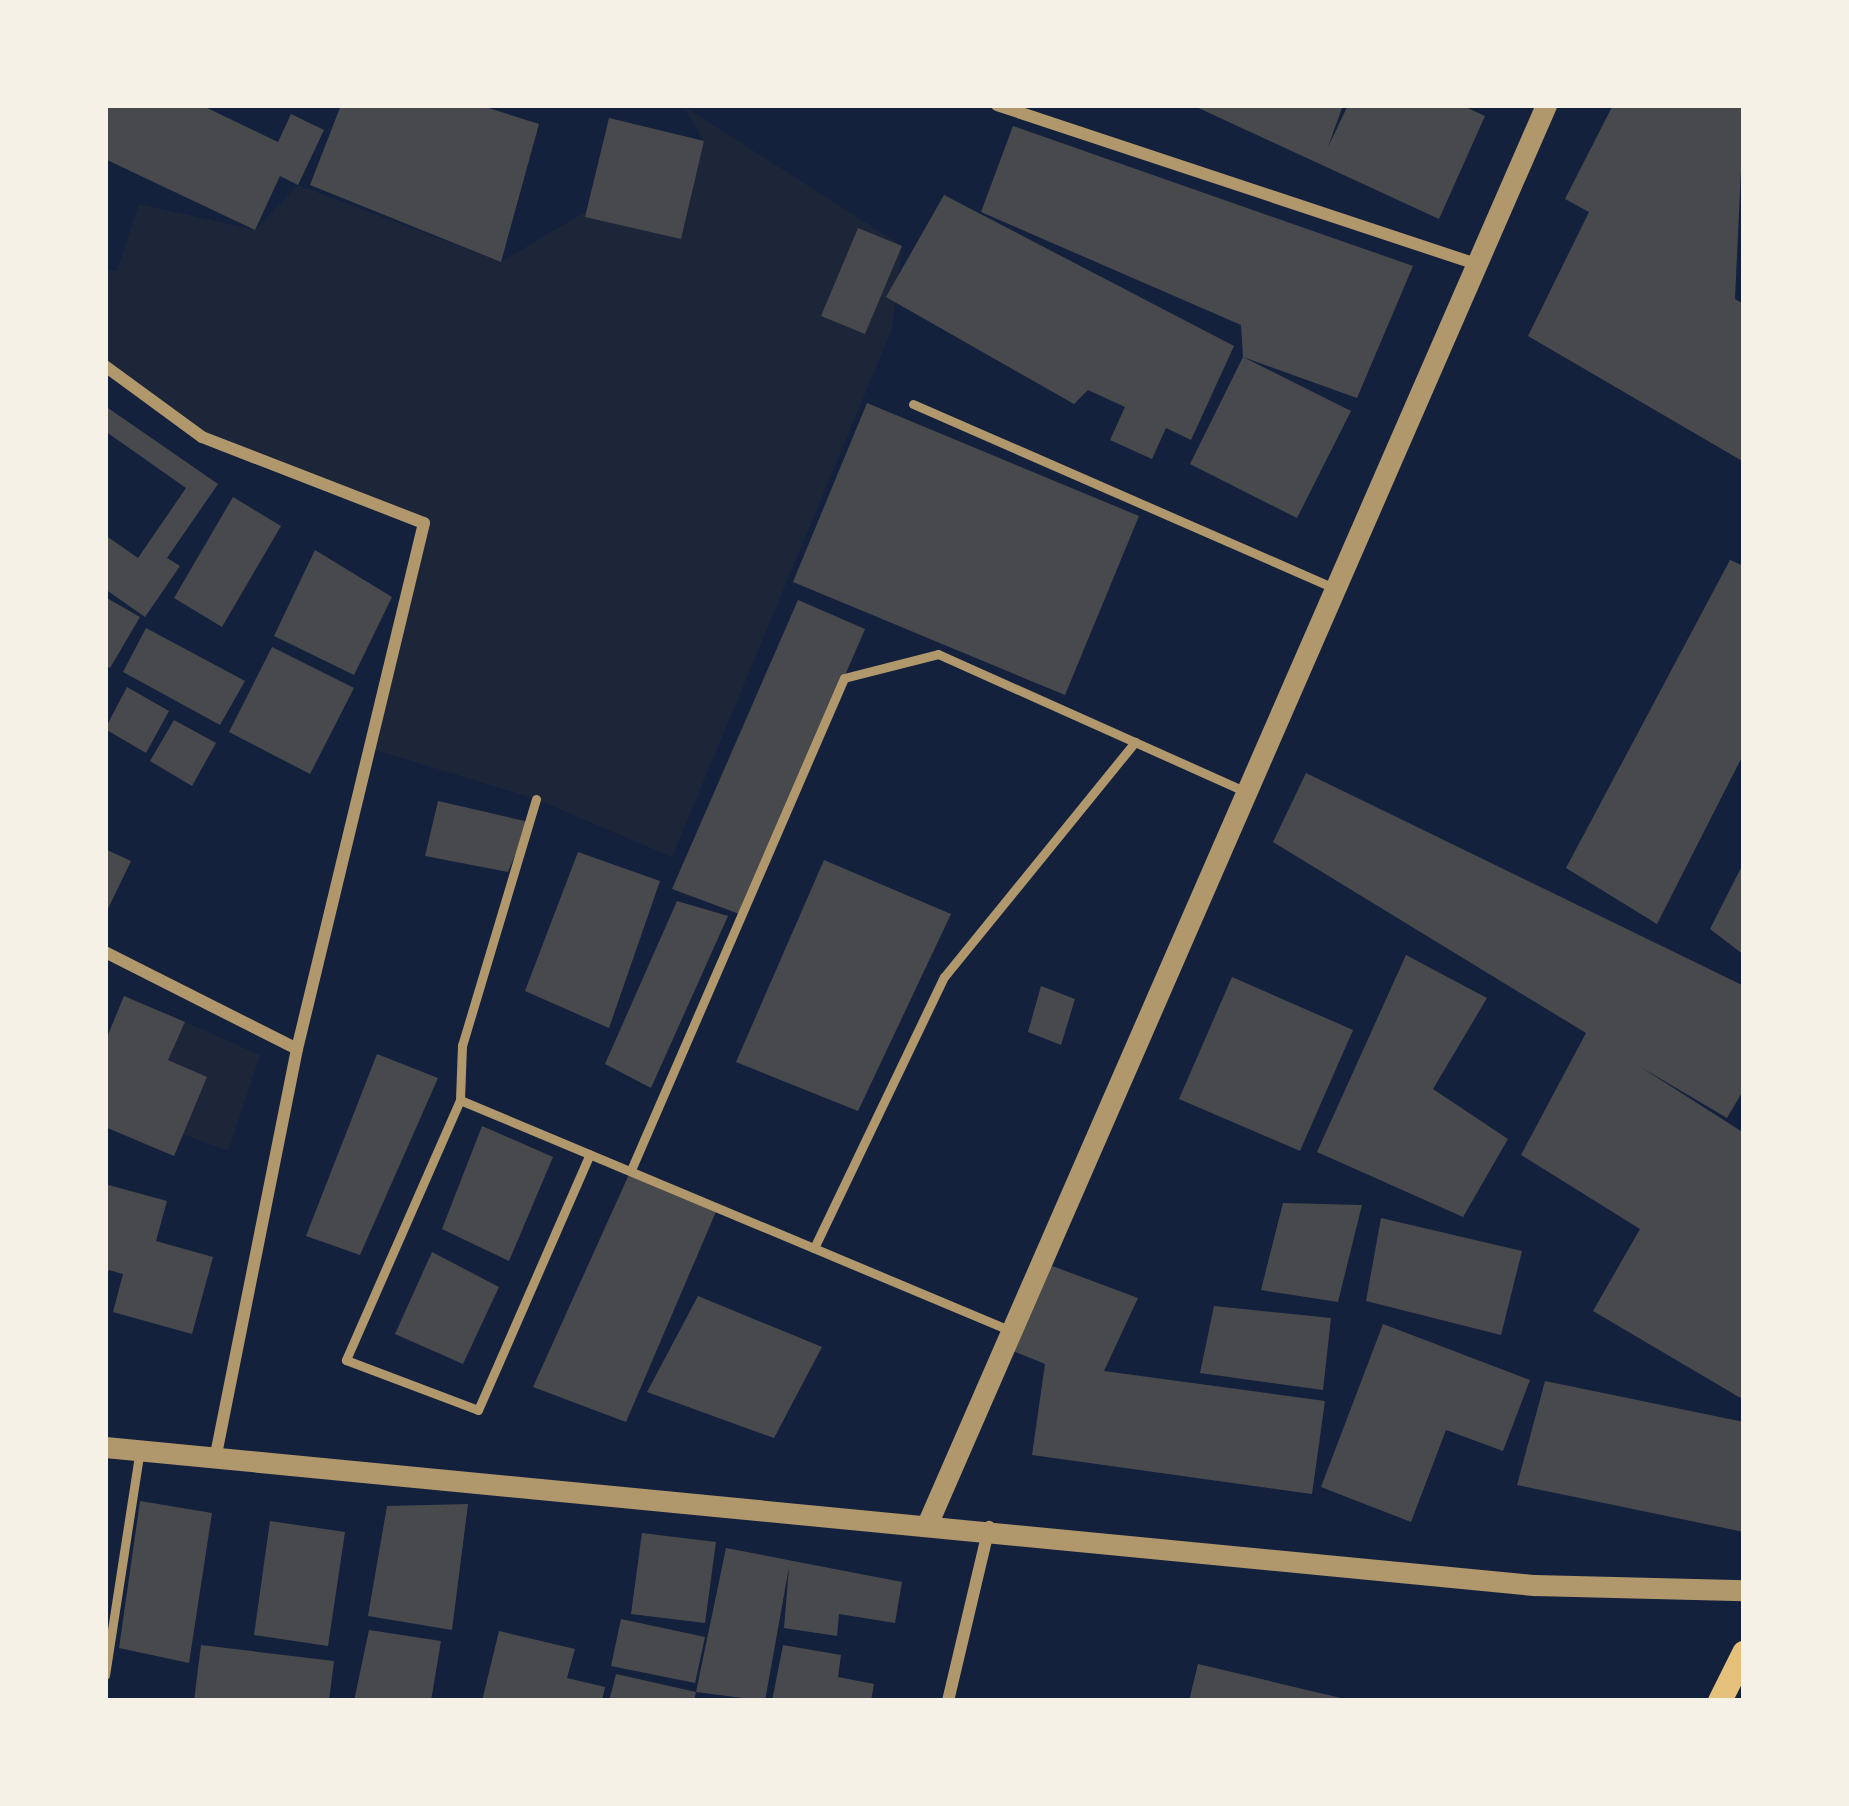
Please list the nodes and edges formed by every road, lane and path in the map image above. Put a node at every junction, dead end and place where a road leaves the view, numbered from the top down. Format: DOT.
graph roads {
  1 [pos="997,105"];
  2 [pos="1546,105"];
  3 [pos="1476,264"];
  4 [pos="105,366"];
  5 [pos="913,404"];
  6 [pos="1334,588"];
  7 [pos="1136,742"];
  8 [pos="1244,791"];
  9 [pos="536,799"];
  10 [pos="105,952"];
  11 [pos="297,1049"];
  12 [pos="460,1100"];
  13 [pos="590,1154"];
  14 [pos="631,1171"];
  15 [pos="814,1248"];
  16 [pos="1007,1329"];
  17 [pos="105,1447"];
  18 [pos="140,1449"];
  19 [pos="216,1454"];
  20 [pos="929,1520"];
  21 [pos="989,1526"];
  22 [pos="1744,1590"];
  23 [pos="1744,1653"];
  24 [pos="105,1675"];
  25 [pos="948,1701"];
  26 [pos="1720,1701"];
  1 -- 3 [label="street"];
  2 -- 3 [label="street"];
  3 -- 6 [label="street"];
  4 -- 11 [label="street"];
  5 -- 6 [label="lane"];
  6 -- 8 [label="street"];
  7 -- 8 [label="lane"];
  7 -- 14 [label="lane"];
  7 -- 15 [label="lane"];
  8 -- 16 [label="street"];
  9 -- 12 [label="lane"];
  10 -- 11 [label="street"];
  11 -- 19 [label="street"];
  12 -- 13 [label="lane"];
  12 -- 13 [label="lane"];
  13 -- 14 [label="lane"];
  14 -- 15 [label="lane"];
  15 -- 16 [label="lane"];
  16 -- 20 [label="street"];
  17 -- 18 [label="street"];
  18 -- 19 [label="street"];
  18 -- 24 [label="lane"];
  19 -- 20 [label="street"];
  20 -- 21 [label="street"];
  21 -- 22 [label="street"];
  21 -- 25 [label="street"];
  23 -- 26 [label="main road"];
}
